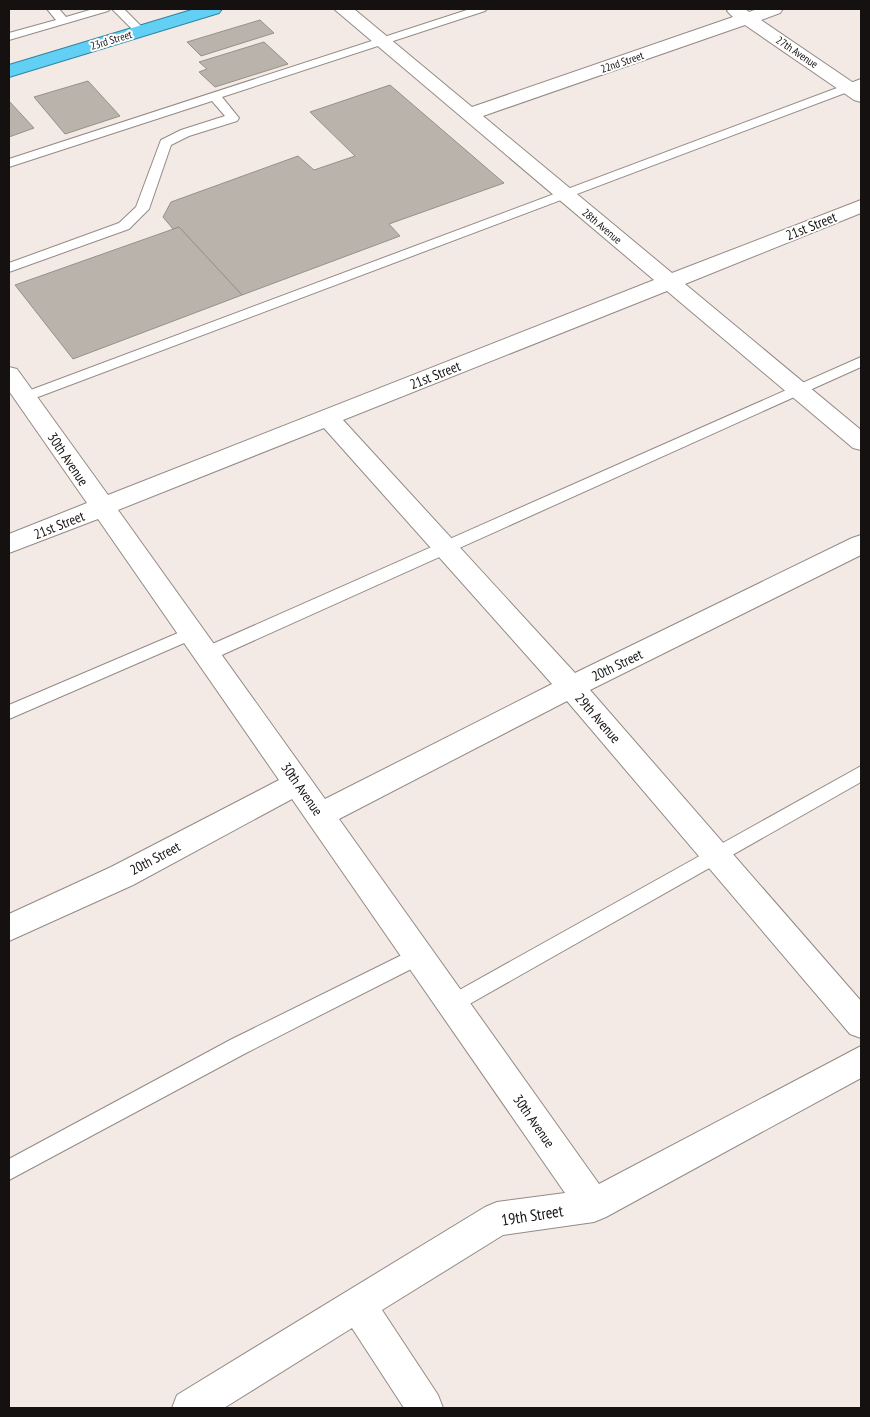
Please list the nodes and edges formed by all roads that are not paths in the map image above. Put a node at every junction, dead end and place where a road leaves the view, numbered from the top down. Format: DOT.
graph roads {
  1 [pos="53,9"];
  2 [pos="104,9"];
  3 [pos="118,9"];
  4 [pos="213,9"];
  5 [pos="344,9"];
  6 [pos="481,9"];
  7 [pos="774,9"];
  8 [pos="739,14"];
  9 [pos="64,21"];
  10 [pos="140,30"];
  11 [pos="9,37"];
  12 [pos="381,40"];
  13 [pos="9,71"];
  14 [pos="857,89"];
  15 [pos="214,95"];
  16 [pos="471,114"];
  17 [pos="9,163"];
  18 [pos="564,195"];
  19 [pos="861,206"];
  20 [pos="9,268"];
  21 [pos="669,282"];
  22 [pos="861,362"];
  23 [pos="15,388"];
  24 [pos="798,390"];
  25 [pos="328,418"];
  26 [pos="861,442"];
  27 [pos="101,508"];
  28 [pos="9,544"];
  29 [pos="861,544"];
  30 [pos="445,546"];
  31 [pos="199,643"];
  32 [pos="571,688"];
  33 [pos="9,712"];
  34 [pos="861,773"];
  35 [pos="298,783"];
  36 [pos="321,816"];
  37 [pos="717,855"];
  38 [pos="9,928"];
  39 [pos="418,956"];
  40 [pos="452,1004"];
  41 [pos="861,1024"];
  42 [pos="861,1061"];
  43 [pos="9,1170"];
  44 [pos="594,1206"];
  45 [pos="358,1305"];
  46 [pos="190,1408"];
  47 [pos="425,1408"];
  1 -- 9 [label="lane"];
  2 -- 9 [label="lane"];
  3 -- 10 [label="lane"];
  4 -- 10 [label="highway, 23rd Street"];
  5 -- 12 [label="street, 28th Avenue"];
  6 -- 12 [label="lane"];
  7 -- 8 [label="street, 22nd Street"];
  8 -- 14 [label="street, 27th Avenue"];
  8 -- 16 [label="street, 22nd Street"];
  9 -- 11 [label="lane"];
  10 -- 13 [label="highway, 23rd Street"];
  12 -- 15 [label="lane"];
  12 -- 16 [label="street, 28th Avenue"];
  14 -- 18 [label="lane"];
  15 -- 17 [label="lane"];
  15 -- 20 [label="lane"];
  16 -- 18 [label="street, 28th Avenue"];
  18 -- 21 [label="street, 28th Avenue"];
  18 -- 23 [label="lane"];
  19 -- 21 [label="street, 21st Street"];
  21 -- 24 [label="street, 28th Avenue"];
  21 -- 25 [label="street, 21st Street"];
  22 -- 24 [label="lane"];
  23 -- 27 [label="street, 30th Avenue"];
  24 -- 26 [label="street, 28th Avenue"];
  24 -- 30 [label="lane"];
  25 -- 27 [label="street, 21st Street"];
  25 -- 30 [label="street, 29th Avenue"];
  27 -- 28 [label="street, 21st Street"];
  27 -- 31 [label="street, 30th Avenue"];
  29 -- 32 [label="street, 20th Street"];
  30 -- 31 [label="lane"];
  30 -- 32 [label="street, 29th Avenue"];
  31 -- 33 [label="lane"];
  31 -- 35 [label="street, 30th Avenue"];
  32 -- 36 [label="street, 20th Street"];
  32 -- 37 [label="street, 29th Avenue"];
  34 -- 37 [label="lane"];
  35 -- 36 [label="street, 30th Avenue"];
  35 -- 38 [label="street, 20th Street"];
  36 -- 39 [label="street, 30th Avenue"];
  37 -- 40 [label="lane"];
  37 -- 41 [label="street, 29th Avenue"];
  39 -- 40 [label="street, 30th Avenue"];
  39 -- 43 [label="lane"];
  40 -- 44 [label="street, 30th Avenue"];
  42 -- 44 [label="street, 19th Street"];
  44 -- 45 [label="street, 19th Street"];
  45 -- 46 [label="street, 19th Street"];
  45 -- 47 [label="street"];
}
